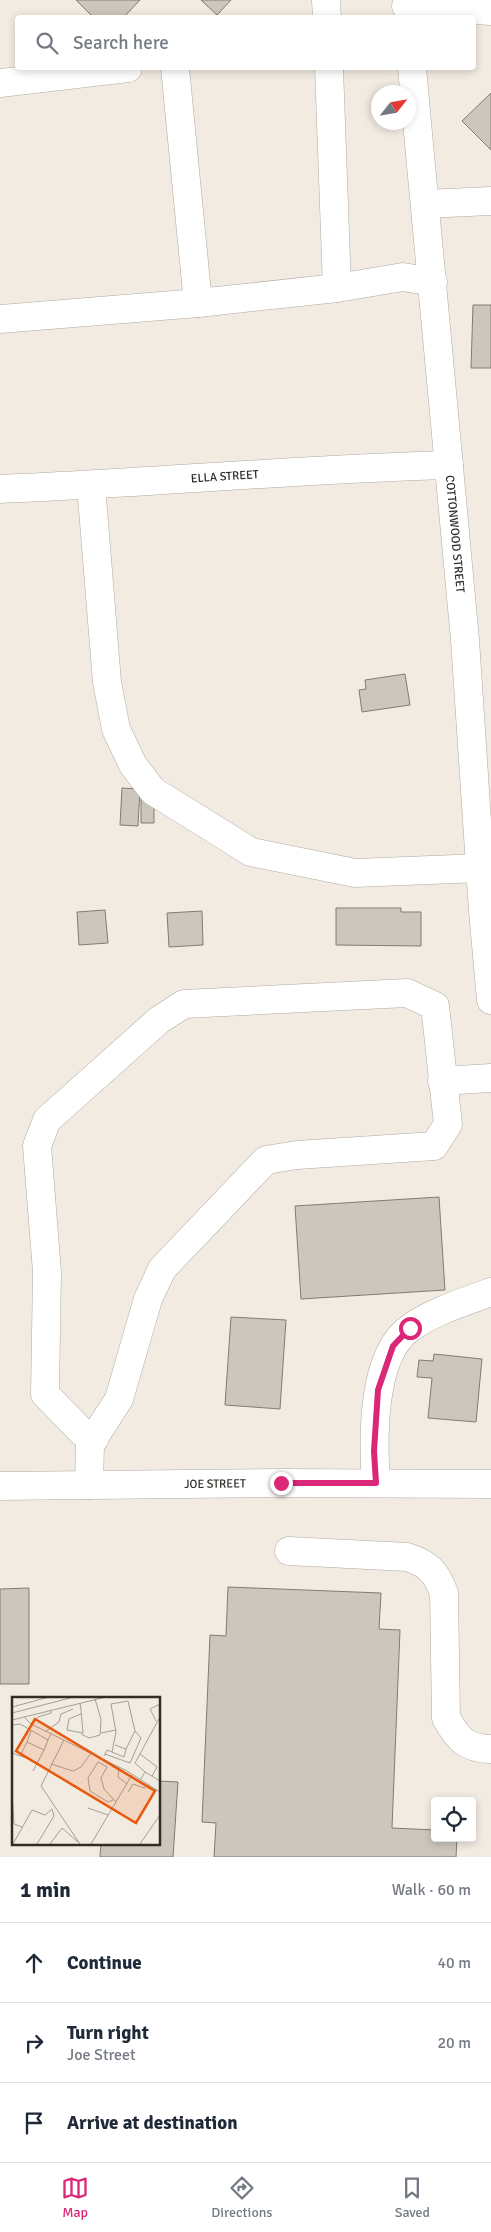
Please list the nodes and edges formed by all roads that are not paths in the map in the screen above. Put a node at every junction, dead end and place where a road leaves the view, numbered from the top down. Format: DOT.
graph roads {
  1 [pos="326,0"];
  2 [pos="406,8"];
  3 [pos="491,10"];
  4 [pos="327,15"];
  5 [pos="111,70"];
  6 [pos="175,70"];
  7 [pos="329,70"];
  8 [pos="412,70"];
  9 [pos="0,83"];
  10 [pos="491,201"];
  11 [pos="425,204"];
  12 [pos="433,282"];
  13 [pos="337,288"];
  14 [pos="198,303"];
  15 [pos="0,319"];
  16 [pos="449,465"];
  17 [pos="91,485"];
  18 [pos="0,489"];
  19 [pos="480,868"];
  20 [pos="491,1000"];
  21 [pos="491,1078"];
  22 [pos="442,1082"];
  23 [pos="491,1292"];
  24 [pos="95,1438"];
  25 [pos="376,1483"];
  26 [pos="491,1484"];
  27 [pos="89,1485"];
  28 [pos="0,1486"];
  29 [pos="289,1551"];
  30 [pos="491,1750"];
  1 -- 4 [label="street"];
  2 -- 3 [label="street"];
  5 -- 9 [label="street"];
  6 -- 14 [label="street"];
  7 -- 13 [label="street"];
  8 -- 11 [label="street, COTTONWOOD STREET"];
  10 -- 11 [label="street"];
  11 -- 12 [label="street, COTTONWOOD STREET"];
  12 -- 13 [label="street"];
  12 -- 16 [label="street, COTTONWOOD STREET"];
  13 -- 14 [label="street"];
  14 -- 15 [label="street"];
  16 -- 17 [label="street, ELLA STREET"];
  16 -- 19 [label="street, COTTONWOOD STREET"];
  17 -- 18 [label="street, ELLA STREET"];
  17 -- 19 [label="street"];
  19 -- 20 [label="street, COTTONWOOD STREET"];
  21 -- 22 [label="street"];
  22 -- 24 [label="street"];
  22 -- 24 [label="street"];
  23 -- 25 [label="street"];
  24 -- 27 [label="street"];
  25 -- 26 [label="street, JOE STREET"];
  25 -- 27 [label="street, JOE STREET"];
  27 -- 28 [label="street, JOE STREET"];
  29 -- 30 [label="street"];
}
